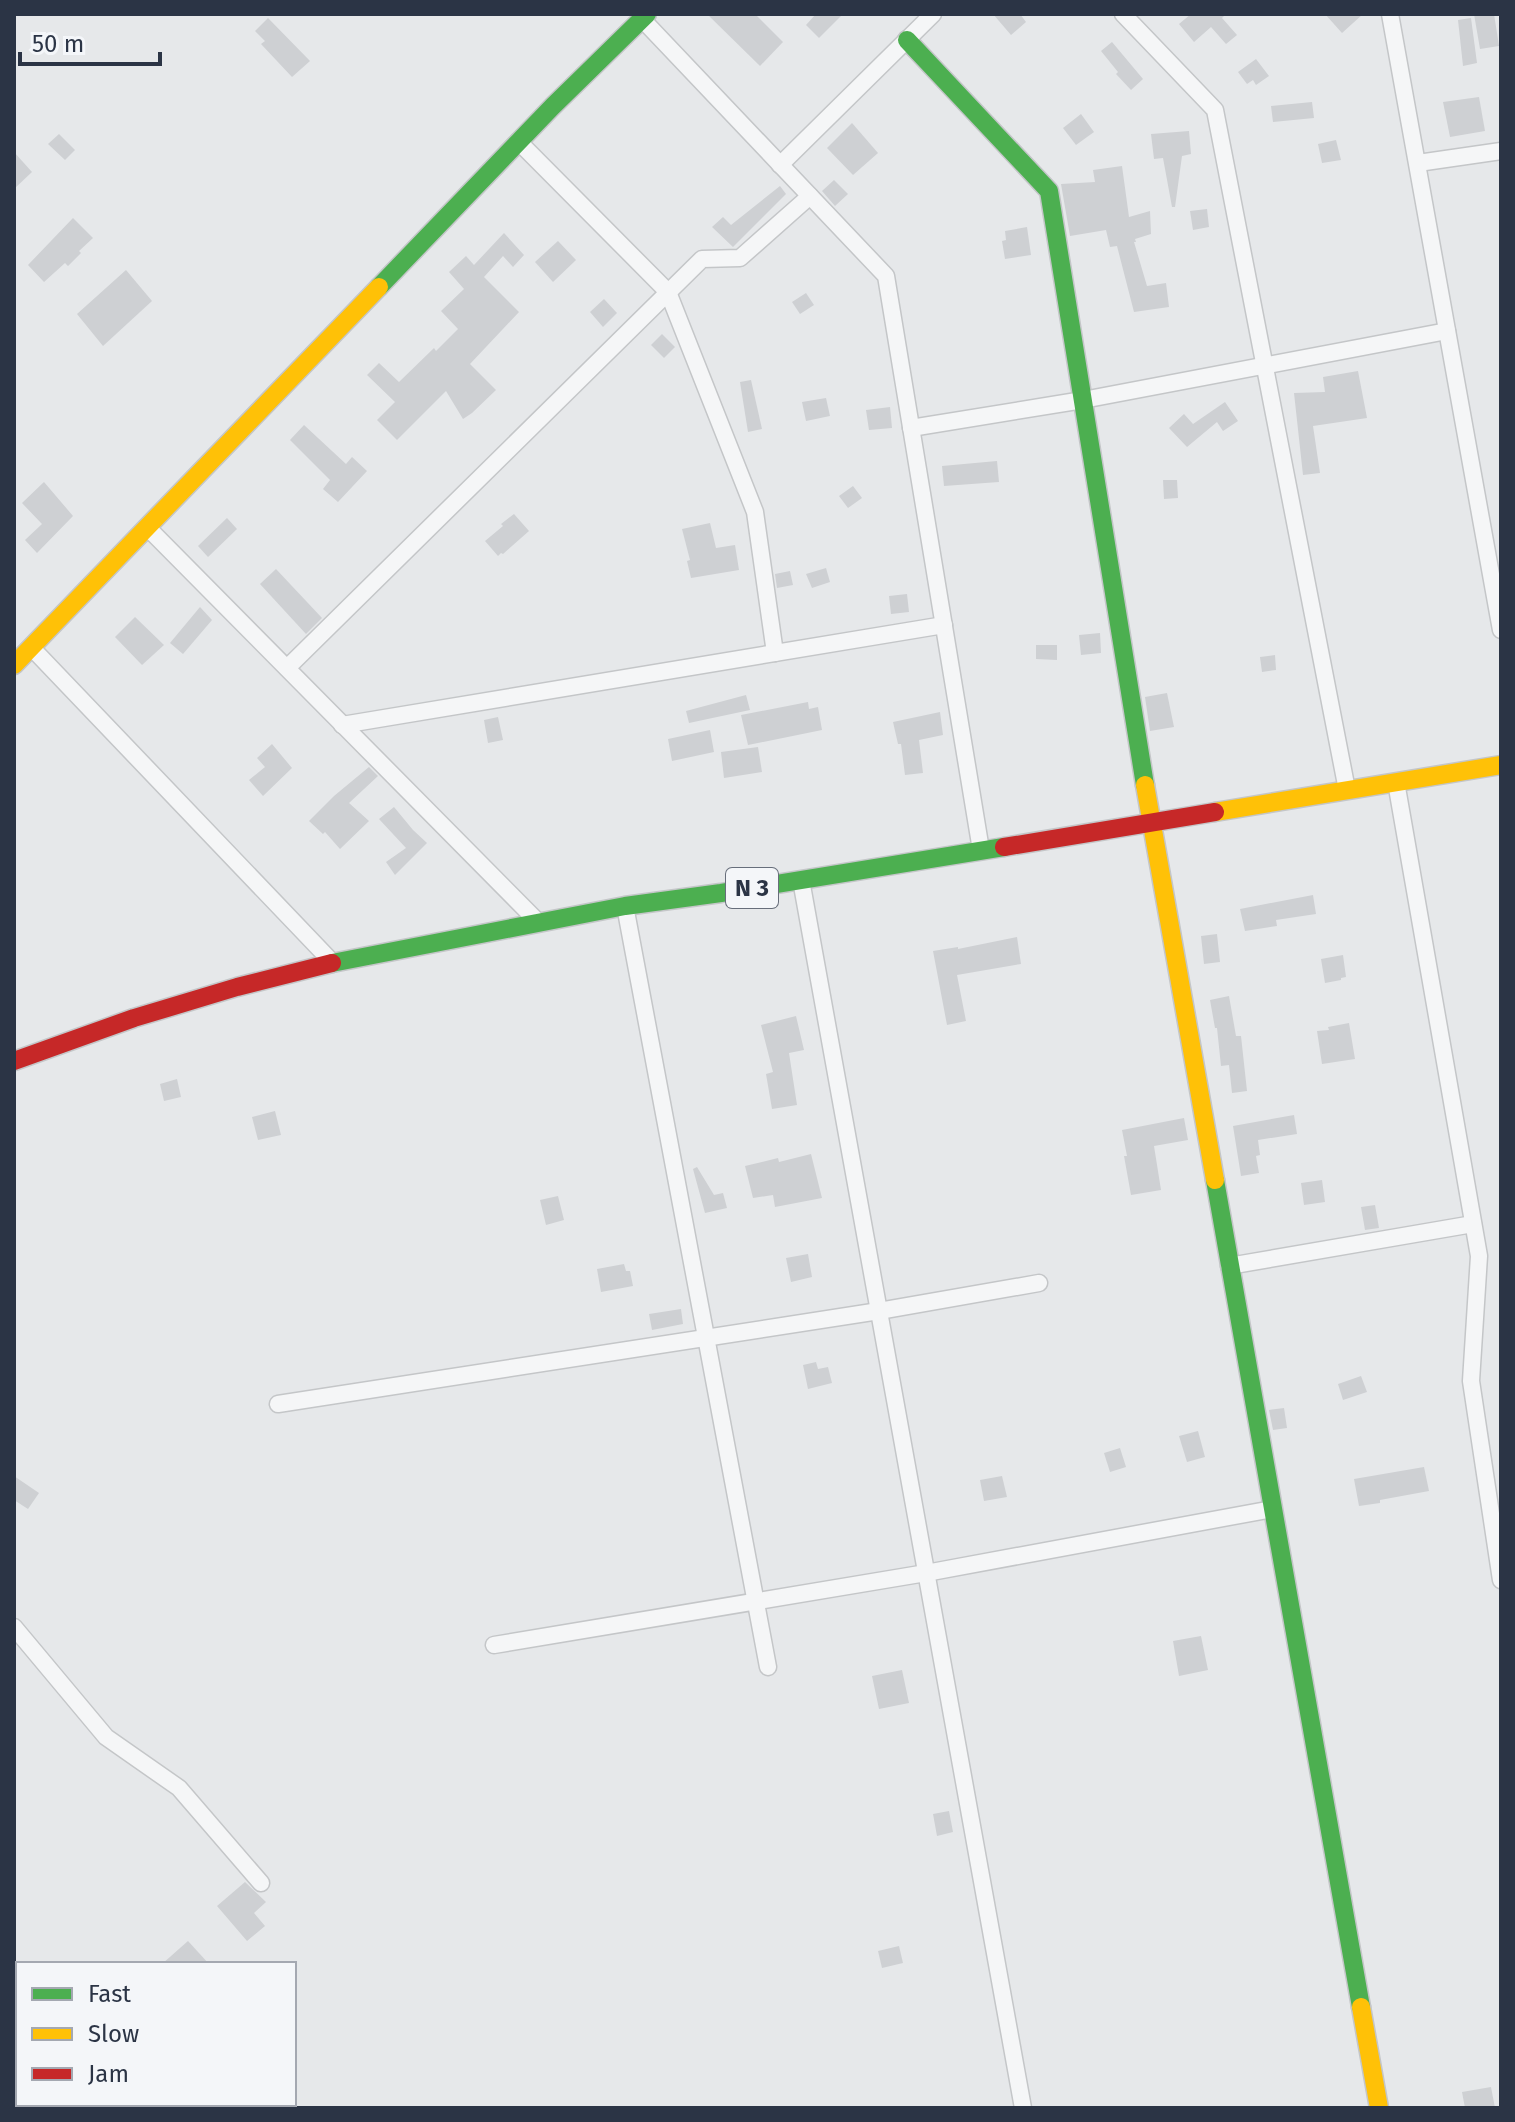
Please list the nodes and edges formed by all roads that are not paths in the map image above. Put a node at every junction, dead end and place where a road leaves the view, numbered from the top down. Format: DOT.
graph roads {
  1 [pos="933,14"];
  2 [pos="1123,14"];
  3 [pos="1390,14"];
  4 [pos="644,17"];
  5 [pos="907,40"];
  6 [pos="518,141"];
  7 [pos="1501,151"];
  8 [pos="1418,163"];
  9 [pos="780,165"];
  10 [pos="810,196"];
  11 [pos="668,292"];
  12 [pos="1447,331"];
  13 [pos="1265,365"];
  14 [pos="1083,400"];
  15 [pos="911,428"];
  16 [pos="147,527"];
  17 [pos="944,625"];
  18 [pos="1501,630"];
  19 [pos="31,647"];
  20 [pos="775,653"];
  21 [pos="14,665"];
  22 [pos="287,668"];
  23 [pos="342,725"];
  24 [pos="1501,765"];
  25 [pos="1396,782"];
  26 [pos="1347,790"];
  27 [pos="1151,822"];
  28 [pos="981,850"];
  29 [pos="801,880"];
  30 [pos="625,906"];
  31 [pos="539,923"];
  32 [pos="333,963"];
  33 [pos="14,1061"];
  34 [pos="1473,1224"];
  35 [pos="1229,1266"];
  36 [pos="1039,1283"];
  37 [pos="879,1311"];
  38 [pos="706,1337"];
  39 [pos="278,1404"];
  40 [pos="1272,1509"];
  41 [pos="926,1573"];
  42 [pos="1501,1580"];
  43 [pos="756,1601"];
  44 [pos="14,1627"];
  45 [pos="494,1645"];
  46 [pos="768,1667"];
  47 [pos="261,1883"];
  48 [pos="1023,2108"];
  49 [pos="1379,2108"];
  1 -- 5 [label="street"];
  2 -- 13 [label="street"];
  3 -- 8 [label="street"];
  4 -- 6 [label="main road"];
  4 -- 9 [label="street"];
  5 -- 9 [label="street"];
  5 -- 14 [label="main road"];
  6 -- 11 [label="street"];
  6 -- 16 [label="main road"];
  7 -- 8 [label="street"];
  8 -- 12 [label="street"];
  9 -- 10 [label="street"];
  10 -- 11 [label="street"];
  10 -- 15 [label="street"];
  11 -- 20 [label="street"];
  11 -- 22 [label="street"];
  12 -- 13 [label="street"];
  12 -- 18 [label="street"];
  13 -- 14 [label="street"];
  13 -- 26 [label="street"];
  14 -- 15 [label="street"];
  14 -- 27 [label="main road"];
  15 -- 17 [label="street"];
  16 -- 19 [label="main road"];
  16 -- 22 [label="street"];
  17 -- 20 [label="street"];
  17 -- 28 [label="street"];
  19 -- 21 [label="main road"];
  19 -- 32 [label="street"];
  20 -- 23 [label="street"];
  22 -- 23 [label="street"];
  23 -- 31 [label="street"];
  24 -- 25 [label="main road, N 3"];
  25 -- 26 [label="main road, N 3"];
  25 -- 34 [label="street"];
  26 -- 27 [label="main road, N 3"];
  27 -- 28 [label="main road, N 3"];
  27 -- 35 [label="main road"];
  28 -- 29 [label="main road, N 3"];
  29 -- 30 [label="main road, N 3"];
  29 -- 37 [label="street"];
  30 -- 31 [label="main road, N 3"];
  30 -- 38 [label="street"];
  31 -- 32 [label="main road, N 3"];
  32 -- 33 [label="main road, N 3"];
  34 -- 35 [label="street"];
  34 -- 42 [label="street"];
  35 -- 40 [label="main road"];
  36 -- 37 [label="street"];
  37 -- 38 [label="street"];
  37 -- 41 [label="street"];
  38 -- 39 [label="street"];
  38 -- 43 [label="street"];
  40 -- 41 [label="street"];
  40 -- 49 [label="main road"];
  41 -- 43 [label="street"];
  41 -- 48 [label="street"];
  43 -- 45 [label="street"];
  43 -- 46 [label="street"];
  44 -- 47 [label="street"];
}
